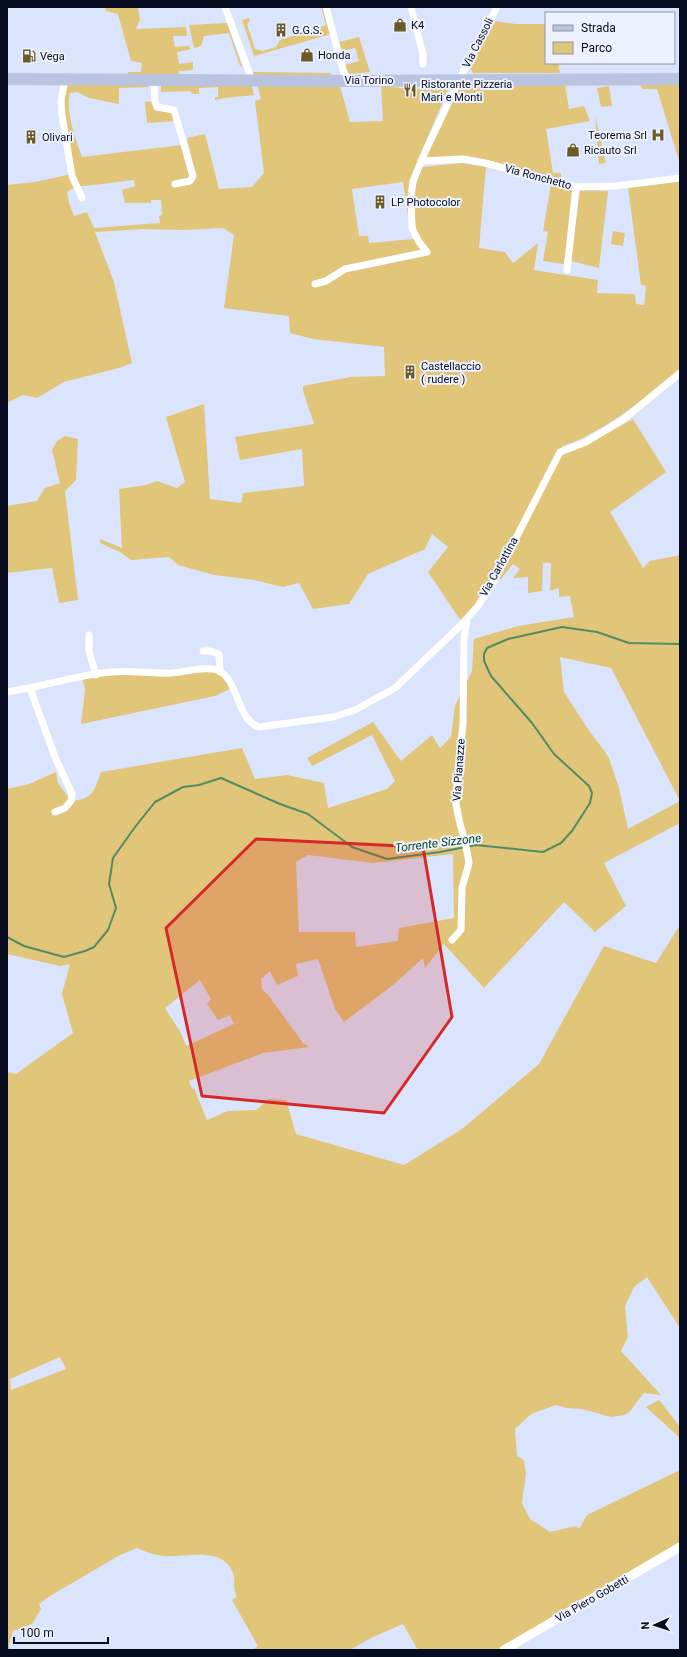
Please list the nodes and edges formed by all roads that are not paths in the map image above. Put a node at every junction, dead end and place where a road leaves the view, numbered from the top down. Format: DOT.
graph roads {
  1 [pos="225,7"];
  2 [pos="326,7"];
  3 [pos="411,7"];
  4 [pos="497,7"];
  5 [pos="423,64"];
  6 [pos="7,79"];
  7 [pos="65,79"];
  8 [pos="680,79"];
  9 [pos="154,80"];
  10 [pos="252,80"];
  11 [pos="460,80"];
  12 [pos="346,81"];
  13 [pos="420,161"];
  14 [pos="680,178"];
  15 [pos="175,184"];
  16 [pos="576,187"];
  17 [pos="82,198"];
  18 [pos="567,270"];
  19 [pos="314,284"];
  20 [pos="680,373"];
  21 [pos="467,618"];
  22 [pos="89,635"];
  23 [pos="203,651"];
  24 [pos="220,672"];
  25 [pos="96,674"];
  26 [pos="30,688"];
  27 [pos="7,692"];
  28 [pos="55,812"];
  29 [pos="452,940"];
  30 [pos="680,1547"];
  31 [pos="504,1650"];
  1 -- 10 [label="street"];
  2 -- 12 [label="street"];
  3 -- 5 [label="street"];
  4 -- 11 [label="street, Via Cassoli"];
  6 -- 7 [label="main road, Via Torino"];
  7 -- 9 [label="main road, Via Torino"];
  7 -- 17 [label="street"];
  8 -- 11 [label="main road, Via Torino"];
  9 -- 10 [label="main road, Via Torino"];
  9 -- 15 [label="street"];
  10 -- 12 [label="main road, Via Torino"];
  11 -- 12 [label="main road, Via Torino"];
  11 -- 13 [label="street, Via Cassoli"];
  13 -- 16 [label="street, Via Ronchetto"];
  13 -- 19 [label="street, Via Cassoli"];
  14 -- 16 [label="street, Via Ronchetto"];
  16 -- 18 [label="street"];
  20 -- 21 [label="street, Via Carlottina"];
  21 -- 24 [label="street, Via Carlottina"];
  21 -- 29 [label="street, Via Pianazze"];
  22 -- 25 [label="street"];
  23 -- 24 [label="street"];
  24 -- 25 [label="street"];
  25 -- 26 [label="street"];
  26 -- 27 [label="street"];
  26 -- 28 [label="street"];
  30 -- 31 [label="street, Via Piero Gobetti"];
}
